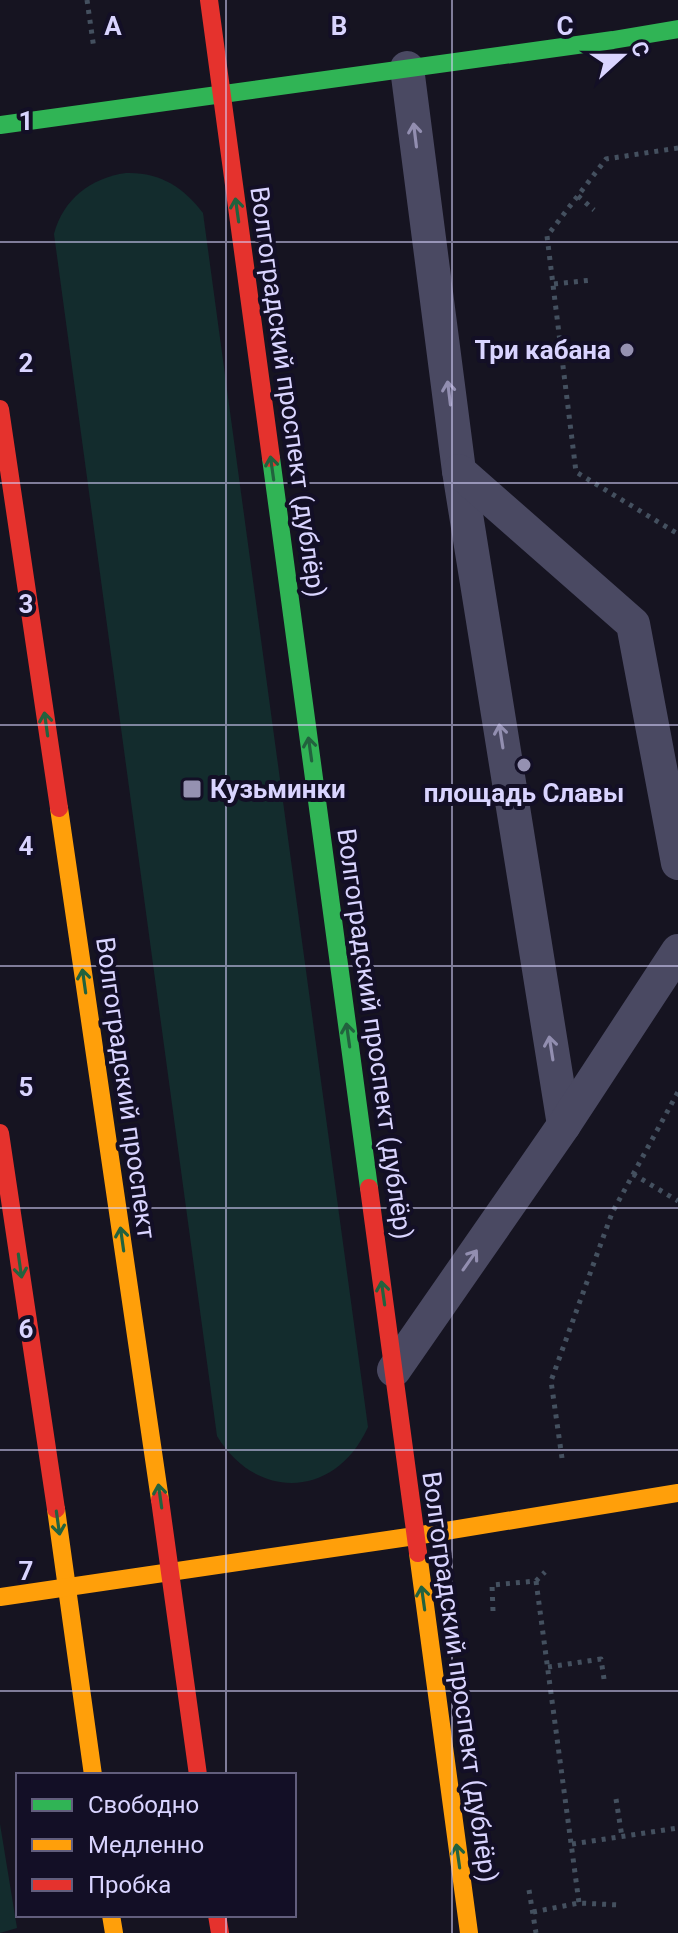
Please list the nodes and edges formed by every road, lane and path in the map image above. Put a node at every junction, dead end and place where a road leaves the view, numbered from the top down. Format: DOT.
graph roads {
  1 [pos="87,0"];
  2 [pos="209,0"];
  3 [pos="678,29"];
  4 [pos="94,49"];
  5 [pos="407,68"];
  6 [pos="221,94"];
  7 [pos="0,125"];
  8 [pos="678,148"];
  9 [pos="578,196"];
  10 [pos="594,210"];
  11 [pos="592,280"];
  12 [pos="554,284"];
  13 [pos="0,409"];
  14 [pos="459,471"];
  15 [pos="678,534"];
  16 [pos="678,863"];
  17 [pos="678,951"];
  18 [pos="678,1092"];
  19 [pos="564,1125"];
  20 [pos="0,1133"];
  21 [pos="633,1174"];
  22 [pos="678,1201"];
  23 [pos="394,1370"];
  24 [pos="678,1493"];
  25 [pos="569,1510"];
  26 [pos="415,1536"];
  27 [pos="171,1573"];
  28 [pos="536,1581"];
  29 [pos="68,1588"];
  30 [pos="0,1597"];
  31 [pos="493,1611"];
  32 [pos="548,1667"];
  33 [pos="604,1679"];
  34 [pos="93,1773"];
  35 [pos="198,1773"];
  36 [pos="616,1799"];
  37 [pos="678,1828"];
  38 [pos="622,1837"];
  39 [pos="572,1844"];
  40 [pos="529,1890"];
  41 [pos="579,1903"];
  42 [pos="619,1905"];
  43 [pos="533,1912"];
  44 [pos="469,1933"];
  45 [pos="536,1933"];
  1 -- 4 [label="path"];
  2 -- 6 [label="street, Волгоградский проспект (дублёр)"];
  3 -- 5 [label="street"];
  5 -- 6 [label="street"];
  14 -- 5 [label="lane, one-way"];
  6 -- 7 [label="street"];
  23 -- 6 [label="street, Волгоградский проспект (дублёр), one-way"];
  8 -- 9 [label="path"];
  9 -- 10 [label="path"];
  9 -- 12 [label="path"];
  11 -- 12 [label="path"];
  12 -- 15 [label="path"];
  27 -- 13 [label="street, Волгоградский проспект, one-way"];
  14 -- 16 [label="lane"];
  19 -- 14 [label="lane, one-way"];
  17 -- 19 [label="lane"];
  18 -- 21 [label="path"];
  23 -- 19 [label="lane, one-way"];
  20 -- 29 [label="street, one-way"];
  21 -- 22 [label="path"];
  21 -- 25 [label="path"];
  23 -- 26 [label="street, Волгоградский проспект (дублёр)"];
  24 -- 25 [label="street"];
  25 -- 26 [label="street"];
  25 -- 28 [label="path"];
  26 -- 27 [label="street"];
  44 -- 26 [label="street, Волгоградский проспект (дублёр), one-way"];
  27 -- 29 [label="street"];
  27 -- 35 [label="street, Волгоградский проспект"];
  28 -- 31 [label="path"];
  28 -- 32 [label="path"];
  29 -- 30 [label="street"];
  29 -- 34 [label="street"];
  32 -- 33 [label="path"];
  32 -- 39 [label="path"];
  36 -- 38 [label="path"];
  37 -- 38 [label="path"];
  38 -- 39 [label="path"];
  39 -- 41 [label="path"];
  40 -- 43 [label="path"];
  41 -- 42 [label="path"];
  41 -- 43 [label="path"];
  43 -- 45 [label="path"];
}
